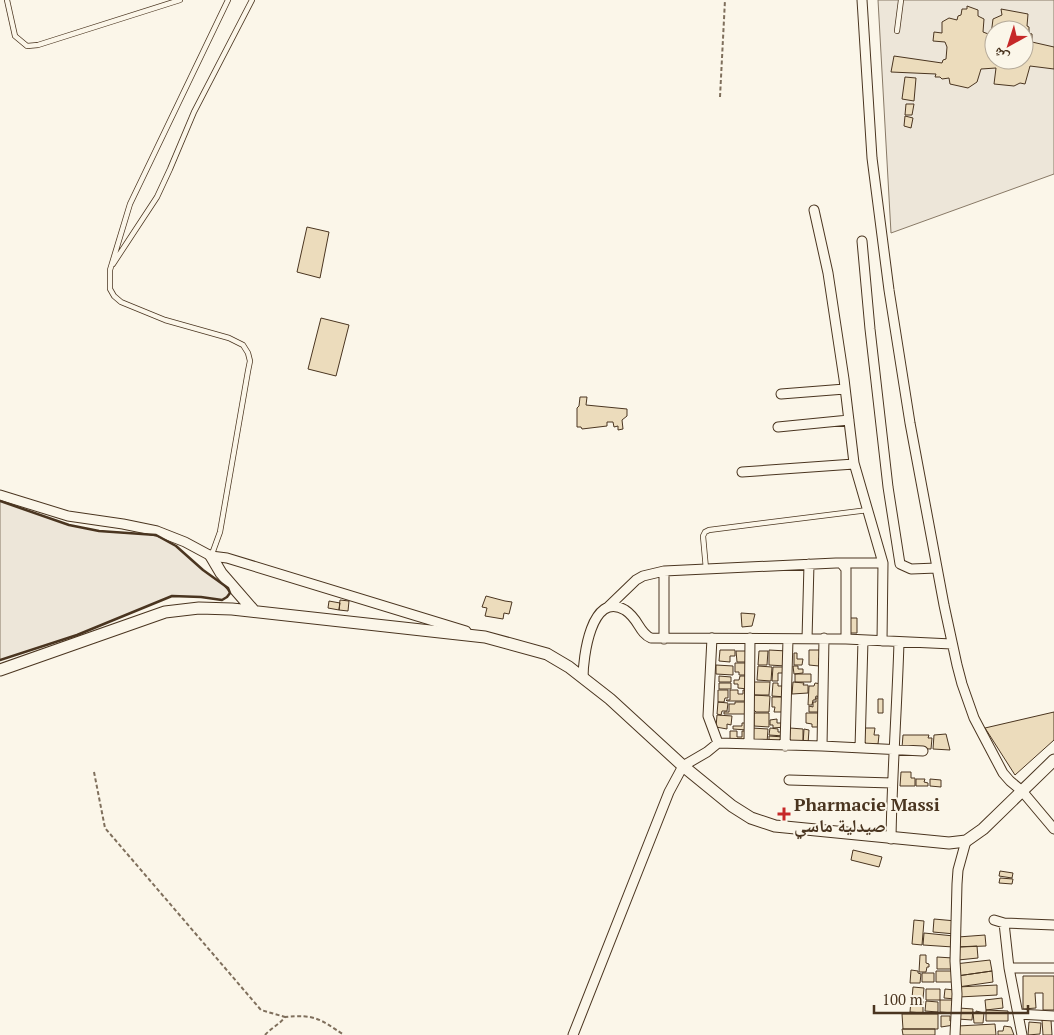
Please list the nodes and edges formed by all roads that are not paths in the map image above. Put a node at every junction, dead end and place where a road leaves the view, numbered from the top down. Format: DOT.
graph roads {
  1 [pos="7,0"];
  2 [pos="180,0"];
  3 [pos="228,0"];
  4 [pos="252,0"];
  5 [pos="862,0"];
  6 [pos="901,0"];
  7 [pos="897,31"];
  8 [pos="814,210"];
  9 [pos="862,241"];
  10 [pos="110,270"];
  11 [pos="845,389"];
  12 [pos="781,394"];
  13 [pos="849,420"];
  14 [pos="778,428"];
  15 [pos="854,464"];
  16 [pos="742,472"];
  17 [pos="0,495"];
  18 [pos="868,510"];
  19 [pos="211,556"];
  20 [pos="883,563"];
  21 [pos="809,564"];
  22 [pos="841,564"];
  23 [pos="937,568"];
  24 [pos="706,569"];
  25 [pos="664,571"];
  26 [pos="608,607"];
  27 [pos="254,611"];
  28 [pos="485,638"];
  29 [pos="712,638"];
  30 [pos="750,638"];
  31 [pos="824,638"];
  32 [pos="664,639"];
  33 [pos="788,639"];
  34 [pos="807,639"];
  35 [pos="846,639"];
  36 [pos="863,640"];
  37 [pos="882,641"];
  38 [pos="900,642"];
  39 [pos="952,644"];
  40 [pos="0,670"];
  41 [pos="583,678"];
  42 [pos="718,743"];
  43 [pos="749,744"];
  44 [pos="785,746"];
  45 [pos="822,746"];
  46 [pos="860,748"];
  47 [pos="896,750"];
  48 [pos="922,751"];
  49 [pos="1054,760"];
  50 [pos="684,766"];
  51 [pos="789,780"];
  52 [pos="892,783"];
  53 [pos="1022,791"];
  54 [pos="1054,829"];
  55 [pos="891,839"];
  56 [pos="966,841"];
  57 [pos="994,920"];
  58 [pos="1004,923"];
  59 [pos="1054,925"];
  60 [pos="1009,968"];
  61 [pos="1054,968"];
  62 [pos="1018,1014"];
  63 [pos="1054,1016"];
  64 [pos="573,1035"];
  65 [pos="956,1035"];
  66 [pos="1022,1035"];
  1 -- 2 [label="lane"];
  3 -- 10 [label="lane"];
  4 -- 10 [label="lane"];
  5 -- 23 [label="street"];
  6 -- 7 [label="lane"];
  8 -- 11 [label="street"];
  9 -- 23 [label="street"];
  10 -- 19 [label="lane"];
  11 -- 12 [label="street"];
  11 -- 13 [label="street"];
  13 -- 14 [label="street"];
  13 -- 15 [label="street"];
  15 -- 16 [label="street"];
  15 -- 18 [label="street"];
  17 -- 19 [label="street"];
  18 -- 20 [label="street"];
  18 -- 24 [label="lane"];
  19 -- 27 [label="street"];
  19 -- 28 [label="street"];
  20 -- 22 [label="street"];
  20 -- 37 [label="street"];
  21 -- 22 [label="street"];
  21 -- 24 [label="street"];
  21 -- 34 [label="street"];
  22 -- 35 [label="street"];
  23 -- 39 [label="street"];
  24 -- 25 [label="street"];
  25 -- 26 [label="street"];
  25 -- 32 [label="street"];
  26 -- 32 [label="street"];
  26 -- 41 [label="street"];
  27 -- 28 [label="street"];
  27 -- 40 [label="street"];
  28 -- 41 [label="street"];
  29 -- 30 [label="street"];
  29 -- 32 [label="street"];
  29 -- 42 [label="street"];
  30 -- 33 [label="street"];
  30 -- 43 [label="street"];
  31 -- 34 [label="street"];
  31 -- 35 [label="street"];
  31 -- 45 [label="street"];
  33 -- 34 [label="street"];
  33 -- 44 [label="street"];
  35 -- 36 [label="street"];
  36 -- 37 [label="street"];
  36 -- 46 [label="street"];
  37 -- 38 [label="street"];
  38 -- 39 [label="street"];
  38 -- 47 [label="street"];
  39 -- 53 [label="street"];
  41 -- 50 [label="street"];
  42 -- 43 [label="street"];
  42 -- 50 [label="street"];
  43 -- 44 [label="street"];
  44 -- 45 [label="street"];
  45 -- 46 [label="street"];
  46 -- 47 [label="street"];
  47 -- 48 [label="street"];
  47 -- 52 [label="street"];
  49 -- 53 [label="street"];
  50 -- 55 [label="street"];
  50 -- 64 [label="street"];
  51 -- 52 [label="street"];
  52 -- 55 [label="street"];
  53 -- 54 [label="street"];
  53 -- 56 [label="street"];
  55 -- 56 [label="street"];
  56 -- 65 [label="street"];
  57 -- 58 [label="street"];
  58 -- 59 [label="street"];
  58 -- 60 [label="street"];
  60 -- 61 [label="street"];
  60 -- 62 [label="street"];
  62 -- 63 [label="street"];
  62 -- 66 [label="street"];
}
